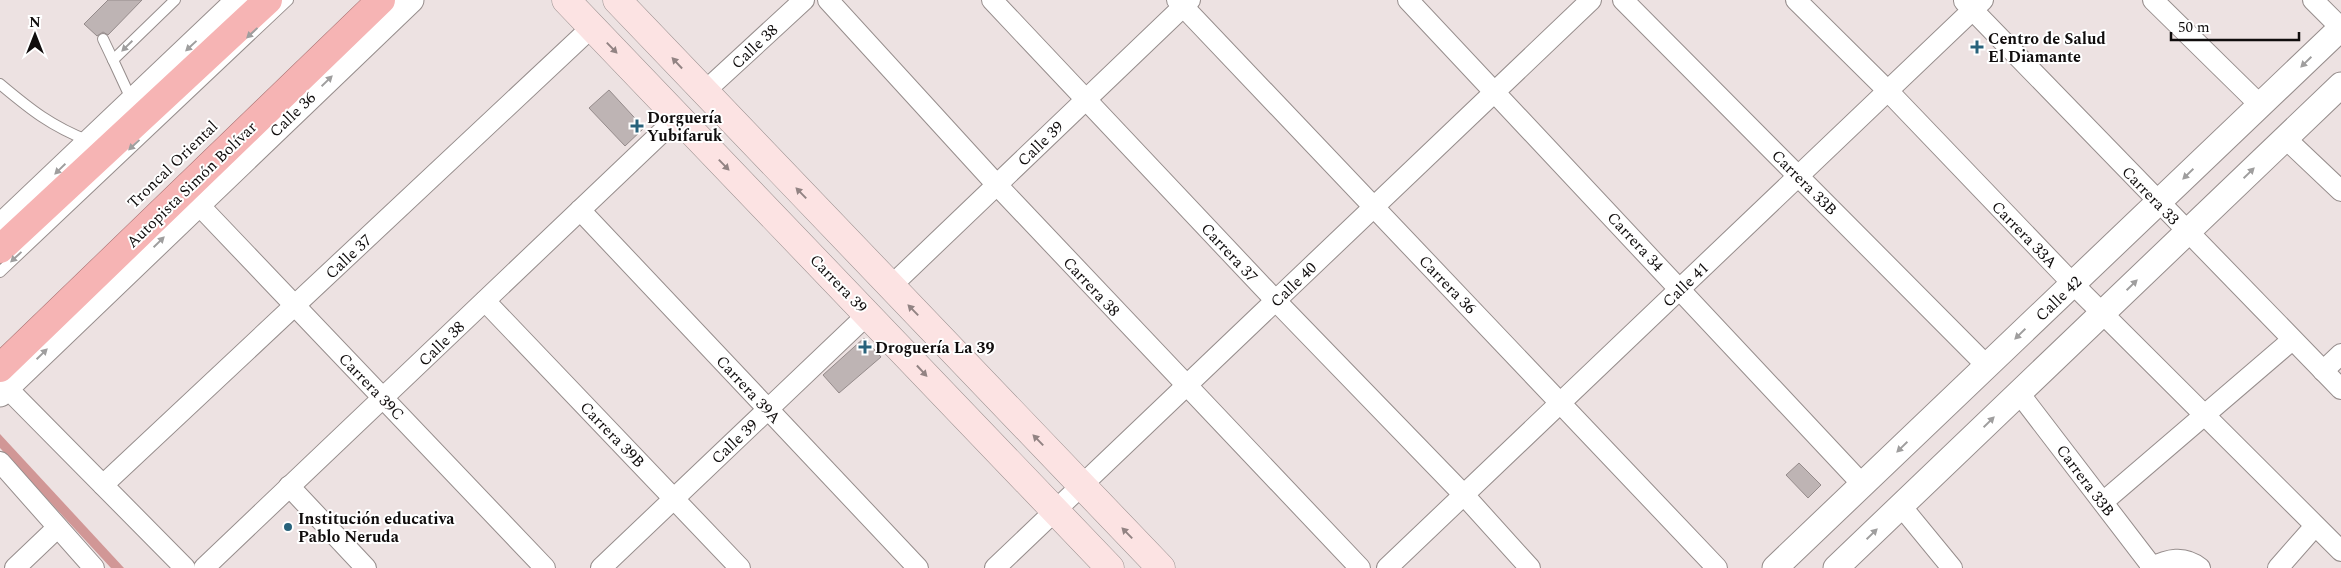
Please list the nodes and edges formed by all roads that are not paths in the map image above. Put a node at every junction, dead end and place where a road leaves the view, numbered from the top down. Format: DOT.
graph roads {
  1 [pos="239,0"];
  2 [pos="268,0"];
  3 [pos="288,0"];
  4 [pos="566,0"];
  5 [pos="617,0"];
  6 [pos="804,0"];
  7 [pos="828,0"];
  8 [pos="992,0"];
  9 [pos="1408,0"];
  10 [pos="1591,0"];
  11 [pos="1623,0"];
  12 [pos="1796,0"];
  13 [pos="2153,0"];
  14 [pos="2313,0"];
  15 [pos="171,1"];
  16 [pos="1184,2"];
  17 [pos="387,3"];
  18 [pos="1973,3"];
  19 [pos="592,27"];
  20 [pos="2341,28"];
  21 [pos="103,40"];
  22 [pos="113,60"];
  23 [pos="289,74"];
  24 [pos="0,84"];
  25 [pos="2341,85"];
  26 [pos="1888,91"];
  27 [pos="704,92"];
  28 [pos="1495,92"];
  29 [pos="1086,100"];
  30 [pos="132,102"];
  31 [pos="2260,106"];
  32 [pos="678,117"];
  33 [pos="2286,138"];
  34 [pos="89,140"];
  35 [pos="1799,175"];
  36 [pos="997,185"];
  37 [pos="2341,191"];
  38 [pos="2158,202"];
  39 [pos="198,204"];
  40 [pos="1374,207"];
  41 [pos="580,210"];
  42 [pos="10,225"];
  43 [pos="2187,232"];
  44 [pos="0,250"];
  45 [pos="0,272"];
  46 [pos="2073,284"];
  47 [pos="890,287"];
  48 [pos="1681,288"];
  49 [pos="485,301"];
  50 [pos="1276,301"];
  51 [pos="295,306"];
  52 [pos="868,314"];
  53 [pos="2102,314"];
  54 [pos="2292,340"];
  55 [pos="2341,354"];
  56 [pos="1987,366"];
  57 [pos="2323,371"];
  58 [pos="2,383"];
  59 [pos="1186,386"];
  60 [pos="2341,389"];
  61 [pos="2019,393"];
  62 [pos="383,398"];
  63 [pos="1561,402"];
  64 [pos="768,409"];
  65 [pos="2205,416"];
  66 [pos="0,462"];
  67 [pos="1862,484"];
  68 [pos="103,485"];
  69 [pos="288,486"];
  70 [pos="1082,486"];
  71 [pos="1464,495"];
  72 [pos="674,498"];
  73 [pos="2103,502"];
  74 [pos="1901,506"];
  75 [pos="1055,511"];
  76 [pos="2315,526"];
  77 [pos="57,528"];
  78 [pos="2341,551"];
  79 [pos="1844,565"];
  80 [pos="15,568"];
  81 [pos="94,568"];
  82 [pos="185,568"];
  83 [pos="204,568"];
  84 [pos="366,568"];
  85 [pos="545,568"];
  86 [pos="601,568"];
  87 [pos="740,568"];
  88 [pos="918,568"];
  89 [pos="995,568"];
  90 [pos="1110,568"];
  91 [pos="1161,568"];
  92 [pos="1360,568"];
  93 [pos="1387,568"];
  94 [pos="1530,568"];
  95 [pos="1717,568"];
  96 [pos="1775,568"];
  97 [pos="1952,568"];
  98 [pos="2152,568"];
  99 [pos="2200,568"];
  100 [pos="2278,568"];
  1 -- 30 [label="street, one-way"];
  2 -- 42 [label="highway"];
  3 -- 45 [label="lane, one-way"];
  4 -- 19 [label="main road, Carrera 39"];
  27 -- 5 [label="main road, one-way"];
  6 -- 27 [label="street, Calle 38"];
  7 -- 36 [label="street, Carrera 38"];
  8 -- 29 [label="street, Carrera 37"];
  9 -- 28 [label="street, Carrera 34"];
  10 -- 28 [label="street, Calle 40"];
  11 -- 35 [label="street, Carrera 33B"];
  12 -- 26 [label="street, Carrera 33A"];
  13 -- 31 [label="street"];
  14 -- 20 [label="street"];
  15 -- 22 [label="lane, one-way"];
  16 -- 29 [label="street, Calle 39"];
  16 -- 40 [label="street, Carrera 36"];
  17 -- 23 [label="lane"];
  39 -- 17 [label="street, Calle 36, one-way"];
  17 -- 58 [label="highway, Autopista Simón Bolívar"];
  18 -- 26 [label="street, Calle 41"];
  18 -- 38 [label="street, Carrera 33"];
  19 -- 32 [label="main road, Carrera 39, one-way"];
  19 -- 51 [label="street, Calle 37"];
  20 -- 31 [label="street, Calle 42, one-way"];
  21 -- 22 [label="lane"];
  22 -- 30 [label="lane"];
  24 -- 34 [label="lane"];
  25 -- 33 [label="street"];
  26 -- 35 [label="street, Calle 41"];
  26 -- 46 [label="street, Carrera 33A"];
  47 -- 27 [label="main road, one-way"];
  28 -- 40 [label="street, Calle 40"];
  28 -- 48 [label="street, Carrera 34"];
  29 -- 36 [label="street, Calle 39"];
  29 -- 50 [label="street, Carrera 37"];
  30 -- 34 [label="street"];
  31 -- 38 [label="street, Calle 42, one-way"];
  32 -- 41 [label="street, Calle 38"];
  32 -- 52 [label="main road, Carrera 39, one-way"];
  33 -- 37 [label="street"];
  43 -- 33 [label="street, one-way"];
  34 -- 42 [label="street, one-way"];
  35 -- 48 [label="street, Calle 41"];
  35 -- 56 [label="street, Carrera 33B"];
  36 -- 47 [label="street, Calle 39"];
  36 -- 59 [label="street, Carrera 38"];
  38 -- 43 [label="street, Carrera 33"];
  38 -- 46 [label="street, Calle 42"];
  39 -- 51 [label="street, Carrera 39C"];
  58 -- 39 [label="street, Calle 36, one-way"];
  40 -- 50 [label="street, Calle 40"];
  40 -- 63 [label="street, Carrera 36"];
  41 -- 49 [label="street, Calle 38"];
  41 -- 64 [label="street, Carrera 39A"];
  42 -- 44 [label="highway"];
  53 -- 43 [label="street, one-way"];
  43 -- 54 [label="street, Carrera 33"];
  46 -- 53 [label="street, Carrera 33A"];
  46 -- 56 [label="street, Calle 42, one-way"];
  70 -- 47 [label="main road, one-way"];
  48 -- 63 [label="street, Calle 41"];
  48 -- 67 [label="street, Carrera 34"];
  49 -- 62 [label="street, Calle 38"];
  49 -- 72 [label="street, Carrera 39B"];
  50 -- 59 [label="street, Calle 40"];
  50 -- 71 [label="street, Carrera 37"];
  51 -- 62 [label="street, Carrera 39C"];
  51 -- 68 [label="street, Calle 37"];
  52 -- 64 [label="street, Calle 39"];
  52 -- 75 [label="main road, Carrera 39, one-way"];
  53 -- 61 [label="street"];
  53 -- 65 [label="street, Carrera 33A"];
  54 -- 57 [label="street, Carrera 33"];
  54 -- 65 [label="street"];
  55 -- 57 [label="street"];
  56 -- 67 [label="street, Calle 42, one-way"];
  57 -- 60 [label="street, Carrera 33"];
  58 -- 68 [label="street"];
  59 -- 70 [label="street, Calle 40"];
  59 -- 92 [label="street, Carrera 38"];
  61 -- 73 [label="street, Carrera 33B"];
  74 -- 61 [label="street, one-way"];
  62 -- 69 [label="street, Calle 38"];
  62 -- 85 [label="street, Carrera 39C"];
  63 -- 71 [label="street, Calle 41"];
  63 -- 95 [label="street, Carrera 36"];
  64 -- 72 [label="street, Calle 39"];
  64 -- 88 [label="street, Carrera 39A"];
  65 -- 73 [label="street"];
  65 -- 76 [label="street, Carrera 33A"];
  66 -- 77 [label="street"];
  67 -- 96 [label="street, Calle 42"];
  68 -- 82 [label="street"];
  69 -- 83 [label="street, Calle 38"];
  69 -- 84 [label="street"];
  70 -- 75 [label="street, Calle 40"];
  91 -- 70 [label="main road, one-way"];
  71 -- 93 [label="street, Calle 41"];
  71 -- 94 [label="street, Carrera 37"];
  72 -- 86 [label="street, Calle 39"];
  72 -- 87 [label="street, Carrera 39B"];
  73 -- 98 [label="street, Carrera 33B"];
  79 -- 74 [label="street, one-way"];
  74 -- 97 [label="street"];
  75 -- 89 [label="street, Calle 40"];
  75 -- 90 [label="main road, Carrera 39"];
  76 -- 78 [label="street, Carrera 33A"];
  76 -- 100 [label="street"];
  77 -- 80 [label="street"];
  77 -- 81 [label="street"];
  98 -- 99 [label="street, Carrera 33B"];
}
